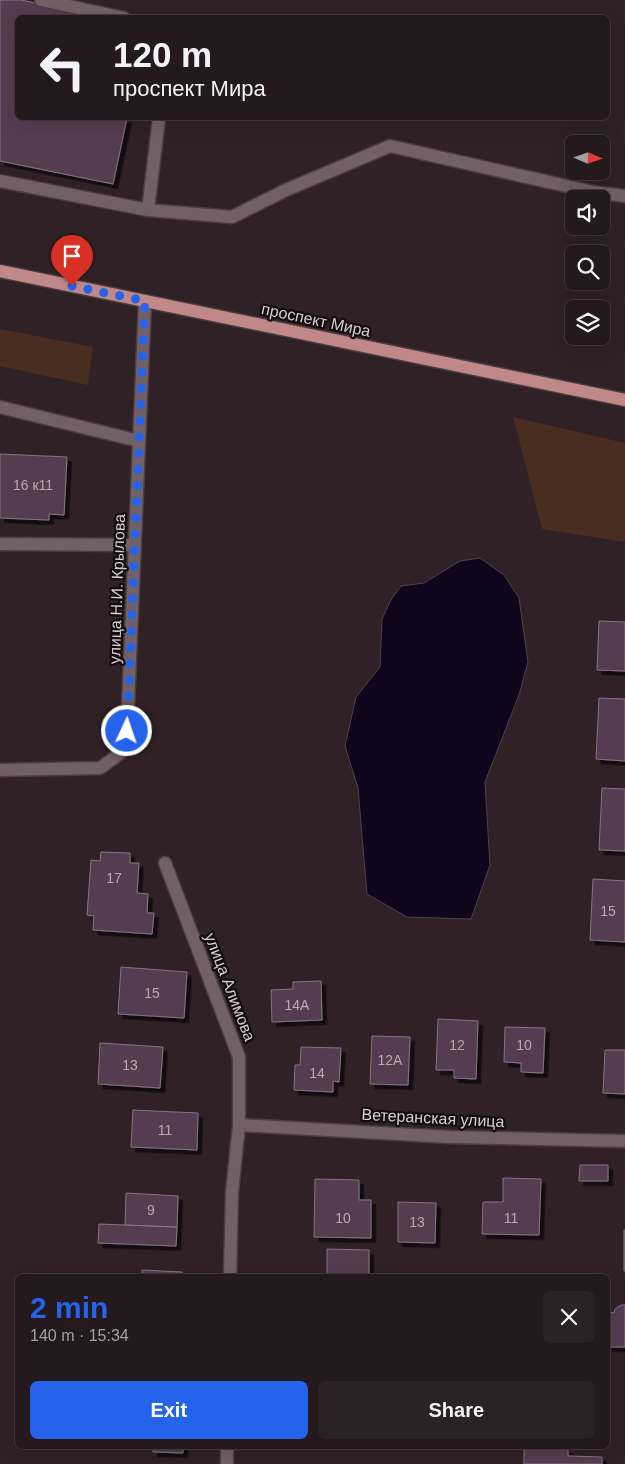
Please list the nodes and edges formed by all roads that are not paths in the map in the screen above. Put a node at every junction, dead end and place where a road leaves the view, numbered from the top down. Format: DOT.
graph roads {
  1 [pos="41,0"];
  2 [pos="110,15"];
  3 [pos="159,120"];
  4 [pos="0,181"];
  5 [pos="625,196"];
  6 [pos="148,210"];
  7 [pos="0,270"];
  8 [pos="145,301"];
  9 [pos="625,400"];
  10 [pos="0,407"];
  11 [pos="139,441"];
  12 [pos="0,544"];
  13 [pos="135,545"];
  14 [pos="0,770"];
  15 [pos="165,863"];
  16 [pos="240,1125"];
  17 [pos="625,1141"];
  18 [pos="230,1274"];
  19 [pos="227,1449"];
  20 [pos="227,1464"];
  1 -- 2 [label="street"];
  3 -- 6 [label="street"];
  4 -- 6 [label="street"];
  5 -- 6 [label="street"];
  7 -- 8 [label="main road, проспект Мира"];
  8 -- 9 [label="main road, проспект Мира"];
  8 -- 11 [label="street, улица Н.И. Крылова"];
  10 -- 11 [label="street"];
  11 -- 13 [label="street, улица Н.И. Крылова"];
  12 -- 13 [label="street"];
  13 -- 14 [label="street, улица Н.И. Крылова"];
  15 -- 16 [label="street, улица Алимова"];
  16 -- 17 [label="street, Ветеранская улица"];
  16 -- 18 [label="street, улица Алимова"];
  19 -- 20 [label="street"];
}
